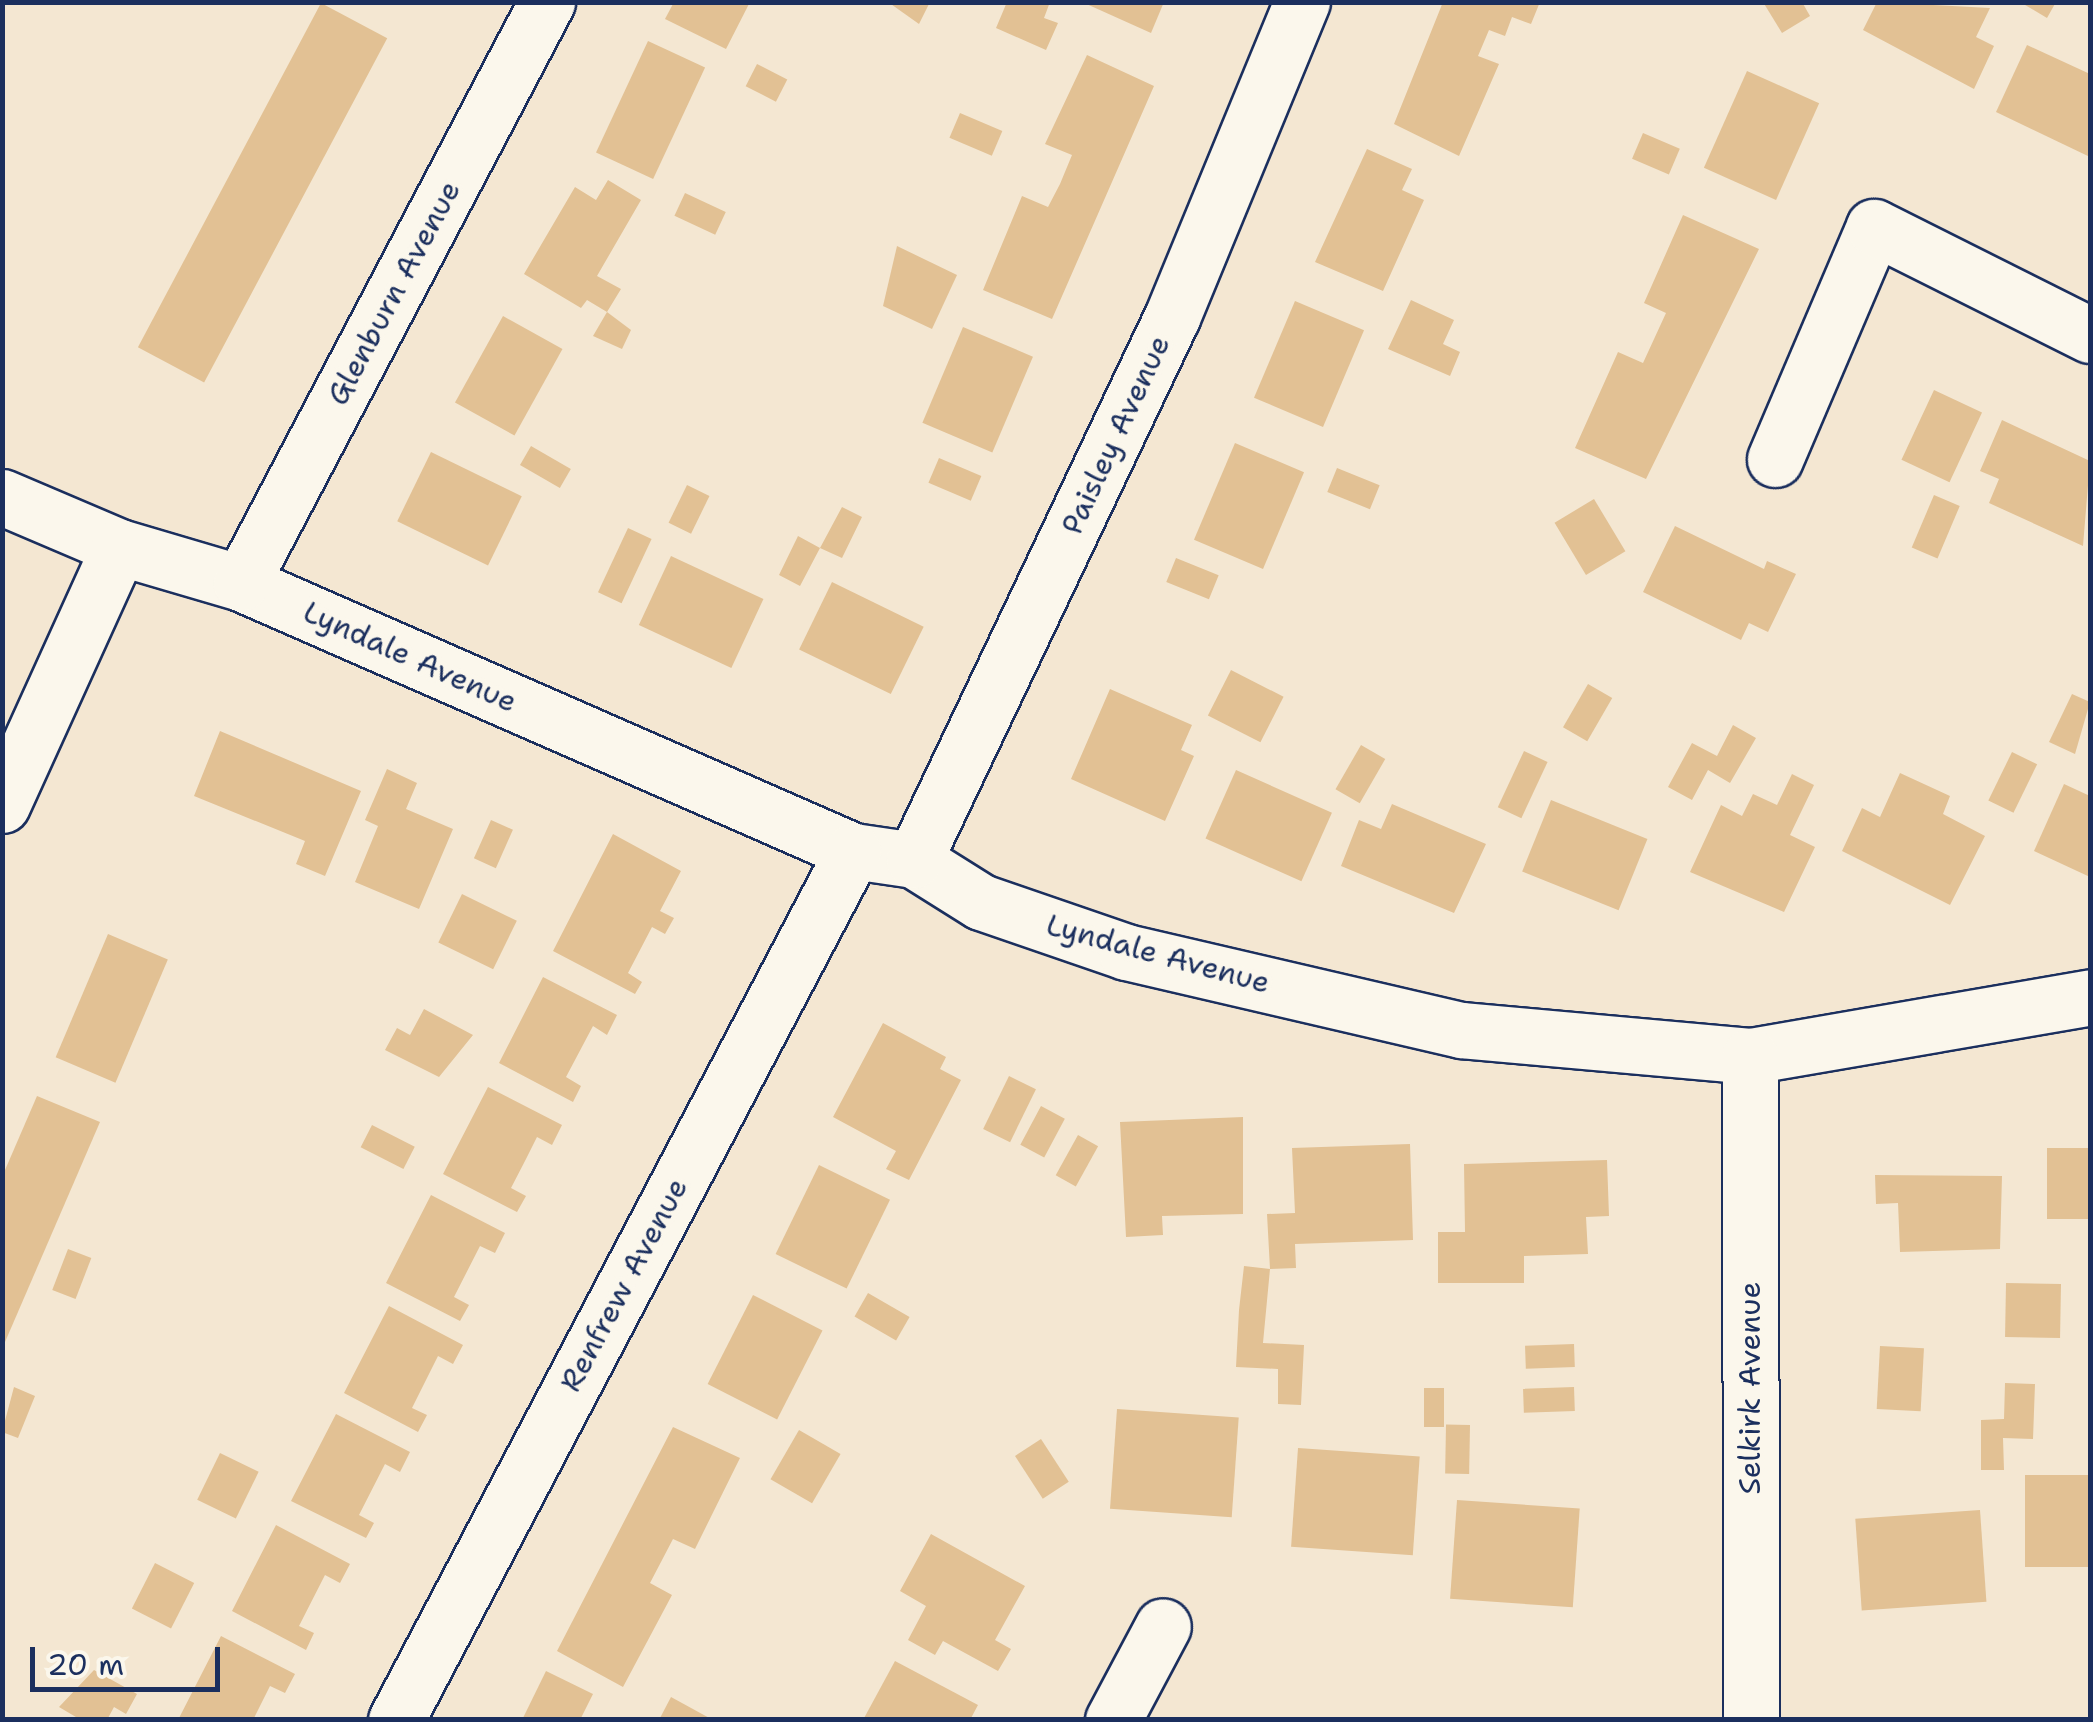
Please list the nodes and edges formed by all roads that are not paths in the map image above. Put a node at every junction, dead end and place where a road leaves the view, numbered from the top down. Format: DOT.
graph roads {
  1 [pos="546,2"];
  2 [pos="1302,2"];
  3 [pos="2090,336"];
  4 [pos="1775,460"];
  5 [pos="2,497"];
  6 [pos="120,547"];
  7 [pos="242,583"];
  8 [pos="2,805"];
  9 [pos="853,851"];
  10 [pos="914,860"];
  11 [pos="2090,996"];
  12 [pos="1750,1056"];
  13 [pos="1163,1626"];
  14 [pos="396,1720"];
  15 [pos="1113,1720"];
  16 [pos="1751,1720"];
  1 -- 7 [label="street, Glenburn Avenue"];
  2 -- 10 [label="street, Paisley Avenue"];
  3 -- 4 [label="street"];
  5 -- 6 [label="street, Lyndale Avenue"];
  6 -- 7 [label="street, Lyndale Avenue"];
  6 -- 8 [label="street"];
  7 -- 9 [label="street, Lyndale Avenue"];
  9 -- 10 [label="street, Lyndale Avenue"];
  9 -- 14 [label="street, Renfrew Avenue"];
  10 -- 12 [label="street, Lyndale Avenue"];
  11 -- 12 [label="street, Lyndale Avenue"];
  12 -- 16 [label="street, Selkirk Avenue"];
  13 -- 15 [label="street"];
}
